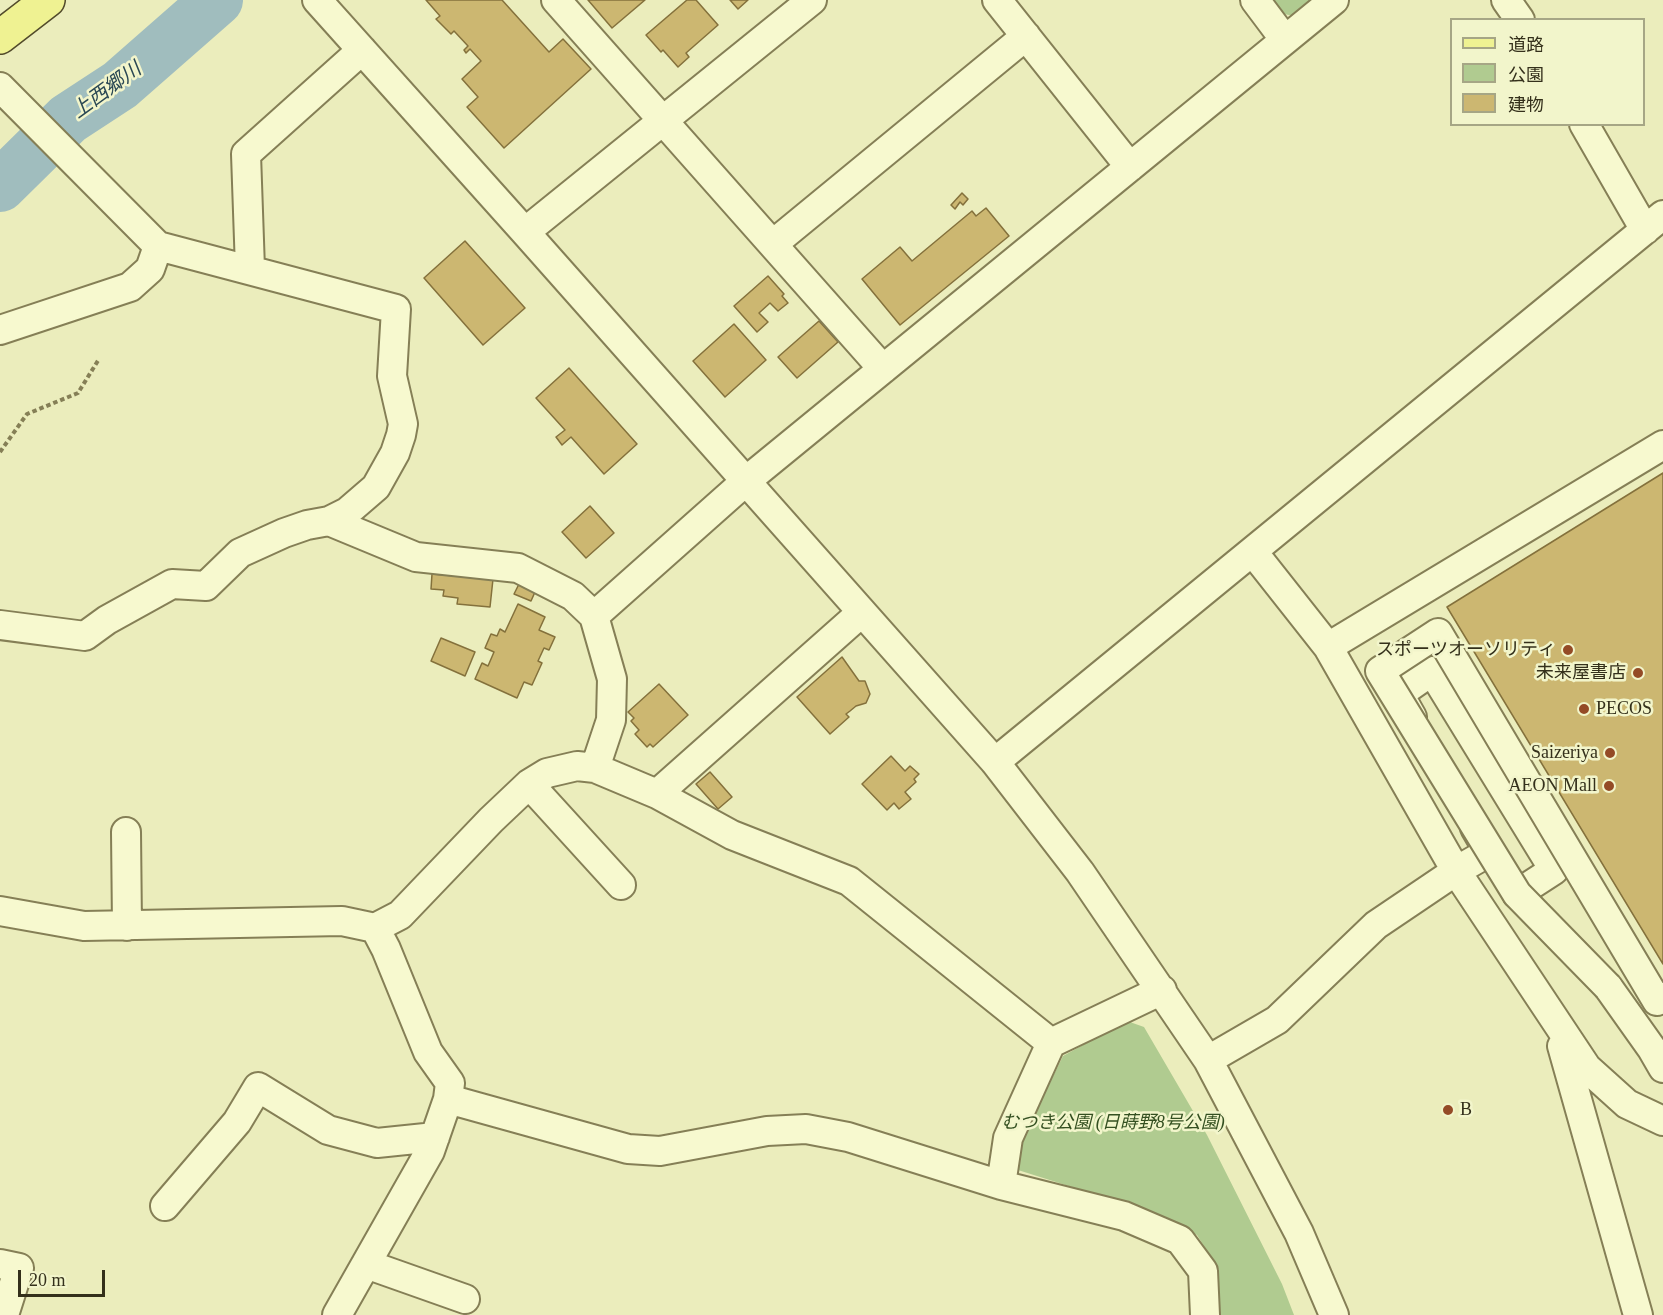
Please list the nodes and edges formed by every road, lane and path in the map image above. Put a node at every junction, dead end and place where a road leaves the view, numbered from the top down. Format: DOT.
graph roads {
  1 [pos="48,0"];
  2 [pos="317,0"];
  3 [pos="556,0"];
  4 [pos="812,0"];
  5 [pos="997,0"];
  6 [pos="1255,0"];
  7 [pos="1334,0"];
  8 [pos="1506,0"];
  9 [pos="1519,18"];
  10 [pos="1026,36"];
  11 [pos="0,37"];
  12 [pos="1285,40"];
  13 [pos="362,50"];
  14 [pos="0,87"];
  15 [pos="663,121"];
  16 [pos="1585,126"];
  17 [pos="1130,167"];
  18 [pos="1654,223"];
  19 [pos="525,232"];
  20 [pos="773,244"];
  21 [pos="158,246"];
  22 [pos="250,269"];
  23 [pos="0,330"];
  24 [pos="99,359"];
  25 [pos="883,369"];
  26 [pos="1663,445"];
  27 [pos="0,452"];
  28 [pos="746,481"];
  29 [pos="329,521"];
  30 [pos="1253,552"];
  31 [pos="861,612"];
  32 [pos="594,616"];
  33 [pos="0,625"];
  34 [pos="1328,647"];
  35 [pos="996,762"];
  36 [pos="595,768"];
  37 [pos="529,784"];
  38 [pos="657,795"];
  39 [pos="126,832"];
  40 [pos="1456,871"];
  41 [pos="621,885"];
  42 [pos="1517,894"];
  43 [pos="0,911"];
  44 [pos="127,926"];
  45 [pos="375,928"];
  46 [pos="1162,990"];
  47 [pos="1663,997"];
  48 [pos="1556,1023"];
  49 [pos="1051,1043"];
  50 [pos="1208,1060"];
  51 [pos="1663,1068"];
  52 [pos="448,1099"];
  53 [pos="1663,1121"];
  54 [pos="435,1137"];
  55 [pos="1001,1185"];
  56 [pos="165,1206"];
  57 [pos="0,1264"];
  58 [pos="366,1264"];
  59 [pos="465,1299"];
  60 [pos="4,1315"];
  61 [pos="336,1315"];
  62 [pos="1205,1315"];
  63 [pos="1334,1315"];
  64 [pos="1638,1315"];
  1 -- 11 [label="main road"];
  2 -- 13 [label="street"];
  3 -- 15 [label="street"];
  4 -- 15 [label="street"];
  5 -- 10 [label="street"];
  6 -- 12 [label="street"];
  7 -- 12 [label="street"];
  8 -- 9 [label="street"];
  10 -- 17 [label="street"];
  10 -- 20 [label="street"];
  12 -- 17 [label="street"];
  13 -- 19 [label="street"];
  13 -- 22 [label="street"];
  14 -- 21 [label="street"];
  15 -- 19 [label="street"];
  15 -- 20 [label="street"];
  16 -- 18 [label="street"];
  17 -- 25 [label="street"];
  18 -- 30 [label="street"];
  19 -- 28 [label="street"];
  20 -- 25 [label="street"];
  21 -- 22 [label="street"];
  21 -- 23 [label="street"];
  22 -- 29 [label="street"];
  24 -- 27 [label="path"];
  25 -- 28 [label="street"];
  26 -- 34 [label="street"];
  28 -- 31 [label="street"];
  28 -- 32 [label="street"];
  29 -- 32 [label="street"];
  29 -- 33 [label="street"];
  30 -- 34 [label="street"];
  30 -- 35 [label="street"];
  31 -- 35 [label="street"];
  31 -- 38 [label="street"];
  32 -- 36 [label="street"];
  34 -- 40 [label="street"];
  35 -- 46 [label="street"];
  36 -- 37 [label="street"];
  36 -- 38 [label="street"];
  37 -- 41 [label="street"];
  37 -- 45 [label="street"];
  38 -- 49 [label="street"];
  39 -- 44 [label="street"];
  40 -- 42 [label="street"];
  40 -- 48 [label="street"];
  40 -- 50 [label="street"];
  42 -- 47 [label="street, bridge"];
  42 -- 51 [label="street, bridge"];
  43 -- 44 [label="street"];
  44 -- 45 [label="street"];
  45 -- 52 [label="street"];
  46 -- 49 [label="street"];
  46 -- 50 [label="street"];
  48 -- 53 [label="street"];
  48 -- 64 [label="street"];
  49 -- 55 [label="street"];
  50 -- 63 [label="street"];
  52 -- 54 [label="street"];
  52 -- 55 [label="street"];
  54 -- 56 [label="street"];
  54 -- 58 [label="street"];
  55 -- 62 [label="street"];
  57 -- 60 [label="street"];
  58 -- 59 [label="street"];
  58 -- 61 [label="street"];
}
